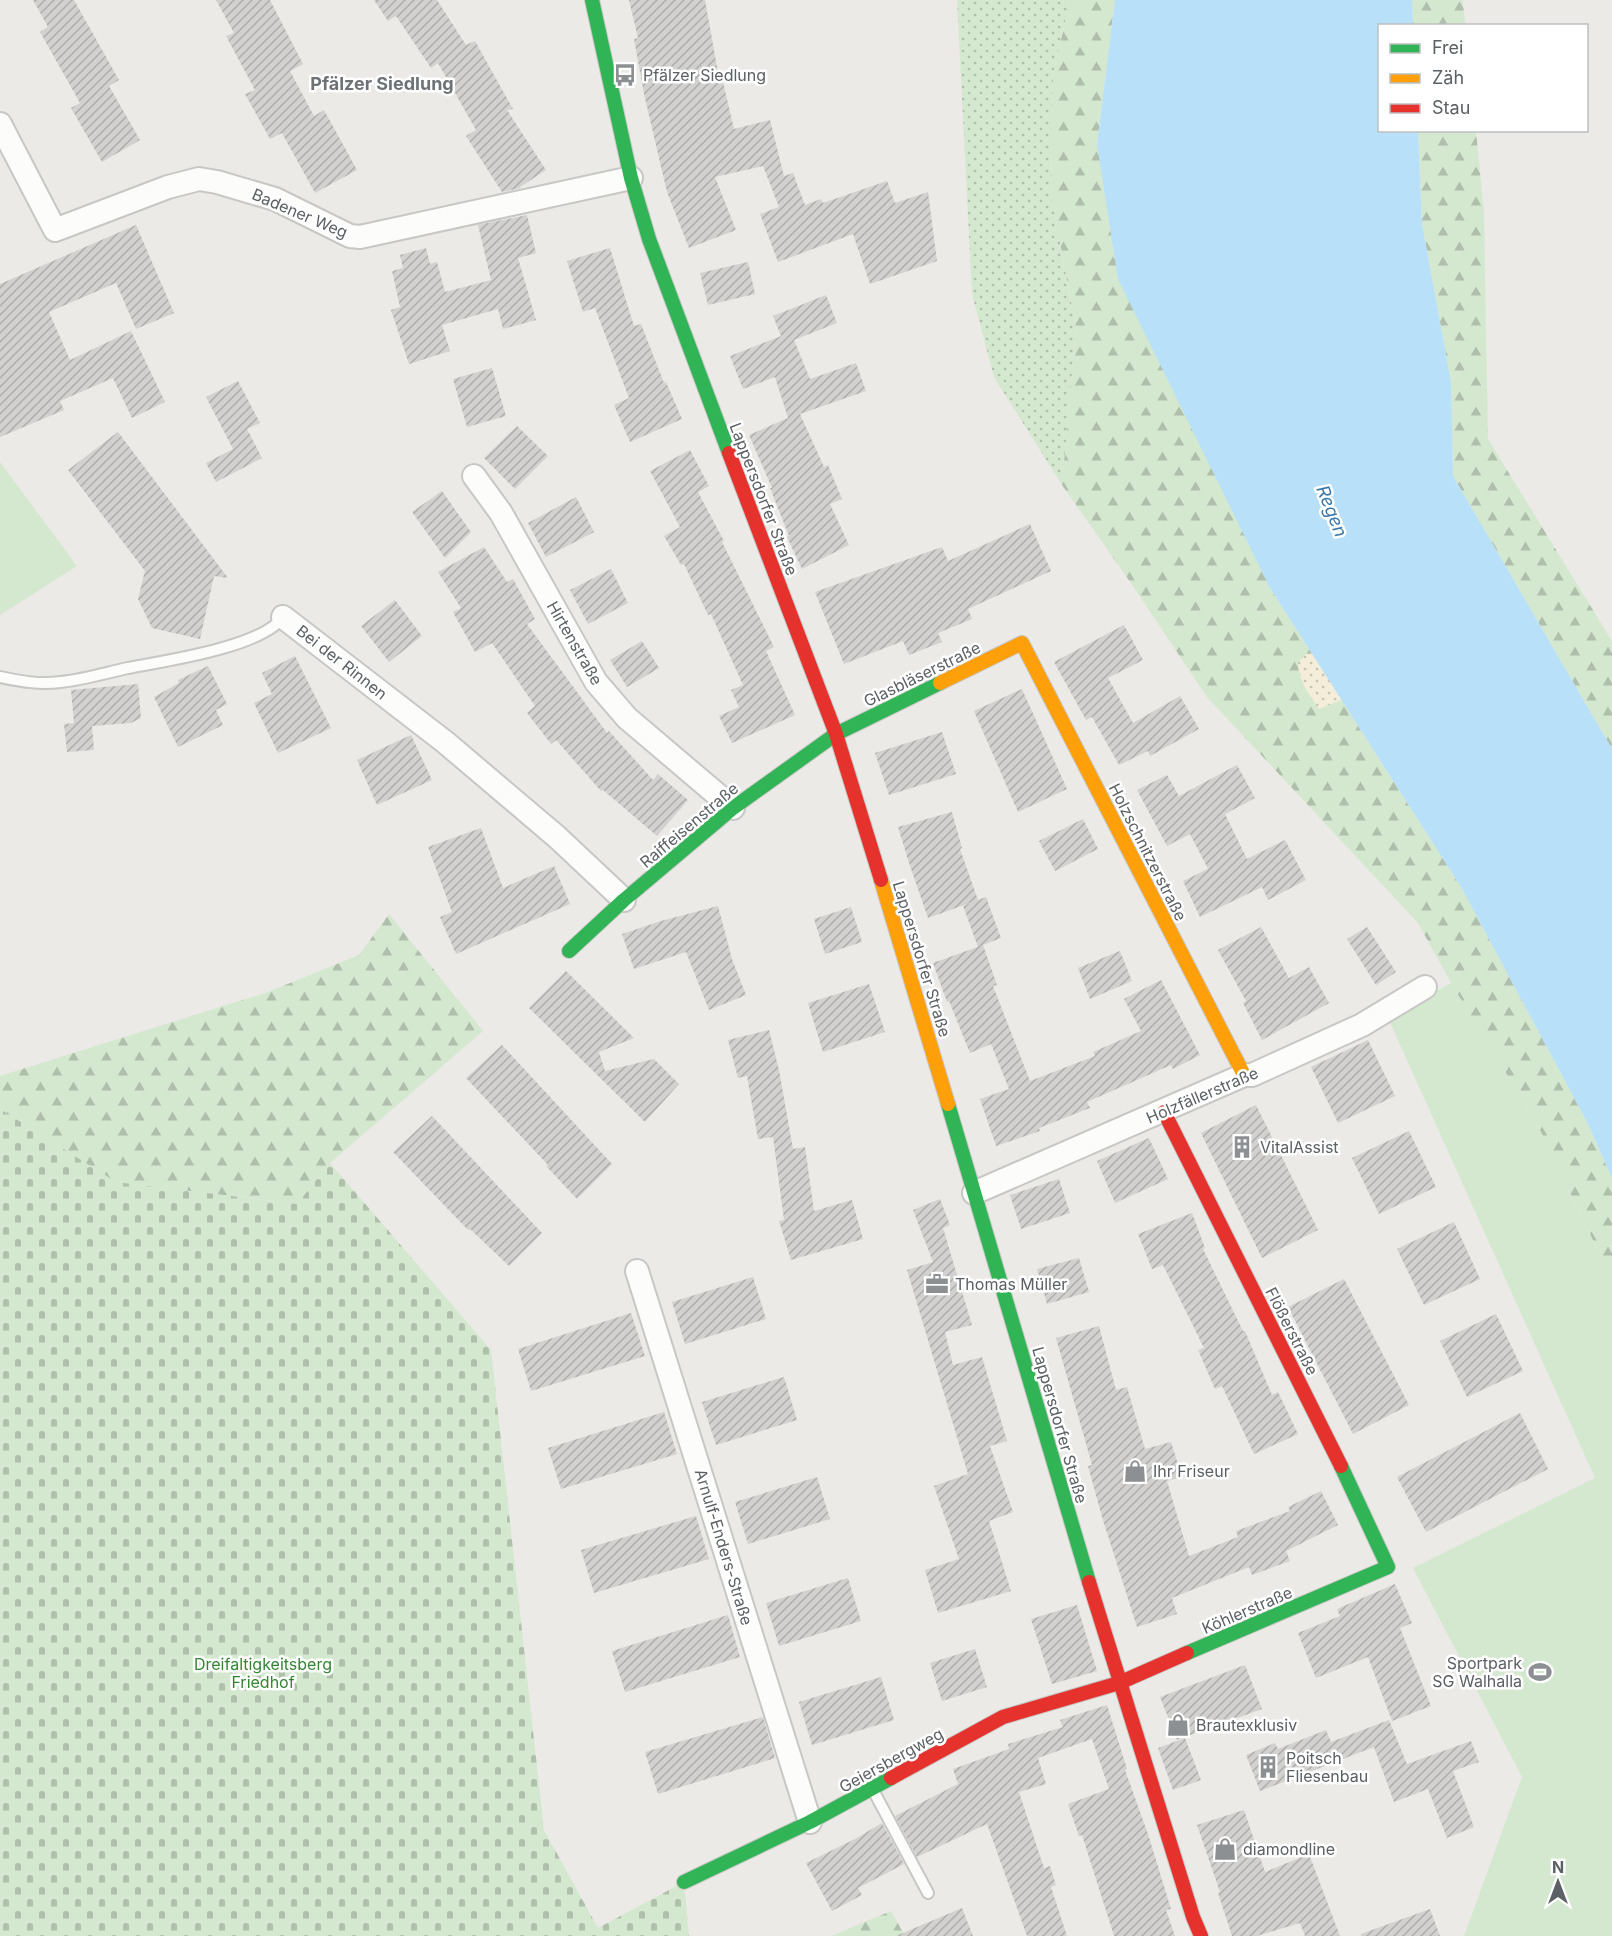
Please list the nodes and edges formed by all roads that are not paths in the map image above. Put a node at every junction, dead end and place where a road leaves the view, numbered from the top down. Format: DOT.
graph roads {
  1 [pos="592,0"];
  2 [pos="0,124"];
  3 [pos="632,178"];
  4 [pos="474,476"];
  5 [pos="284,617"];
  6 [pos="1022,643"];
  7 [pos="0,677"];
  8 [pos="836,734"];
  9 [pos="733,808"];
  10 [pos="624,900"];
  11 [pos="569,951"];
  12 [pos="1425,987"];
  13 [pos="1244,1075"];
  14 [pos="1164,1112"];
  15 [pos="974,1193"];
  16 [pos="637,1271"];
  17 [pos="1388,1567"];
  18 [pos="1119,1683"];
  19 [pos="873,1789"];
  20 [pos="810,1822"];
  21 [pos="684,1882"];
  22 [pos="928,1893"];
  23 [pos="1201,1936"];
  1 -- 3 [label="street, Lappersdorfer Straße"];
  2 -- 3 [label="street, Badener Weg"];
  3 -- 8 [label="street, Lappersdorfer Straße"];
  4 -- 9 [label="street, Hirtenstraße"];
  5 -- 7 [label="lane, Bei der Rinnen"];
  5 -- 10 [label="street, Bei der Rinnen"];
  6 -- 8 [label="street, Glasbläserstraße"];
  6 -- 13 [label="street, Holzschnitzerstraße"];
  8 -- 9 [label="street, Raiffeisenstraße"];
  8 -- 15 [label="street, Lappersdorfer Straße"];
  9 -- 10 [label="street, Raiffeisenstraße"];
  10 -- 11 [label="street, Raiffeisenstraße"];
  12 -- 13 [label="street, Holzfällerstraße"];
  13 -- 14 [label="street, Holzfällerstraße"];
  14 -- 15 [label="street, Holzfällerstraße"];
  14 -- 17 [label="street, Flößerstraße"];
  15 -- 18 [label="street, Lappersdorfer Straße"];
  16 -- 20 [label="street, Arnulf-Enders-Straße"];
  17 -- 18 [label="street, Köhlerstraße"];
  18 -- 19 [label="street, Geiersbergweg"];
  18 -- 23 [label="street, Lappersdorfer Straße"];
  19 -- 20 [label="street, Geiersbergweg"];
  19 -- 22 [label="lane"];
  20 -- 21 [label="street, Geiersbergweg"];
}
